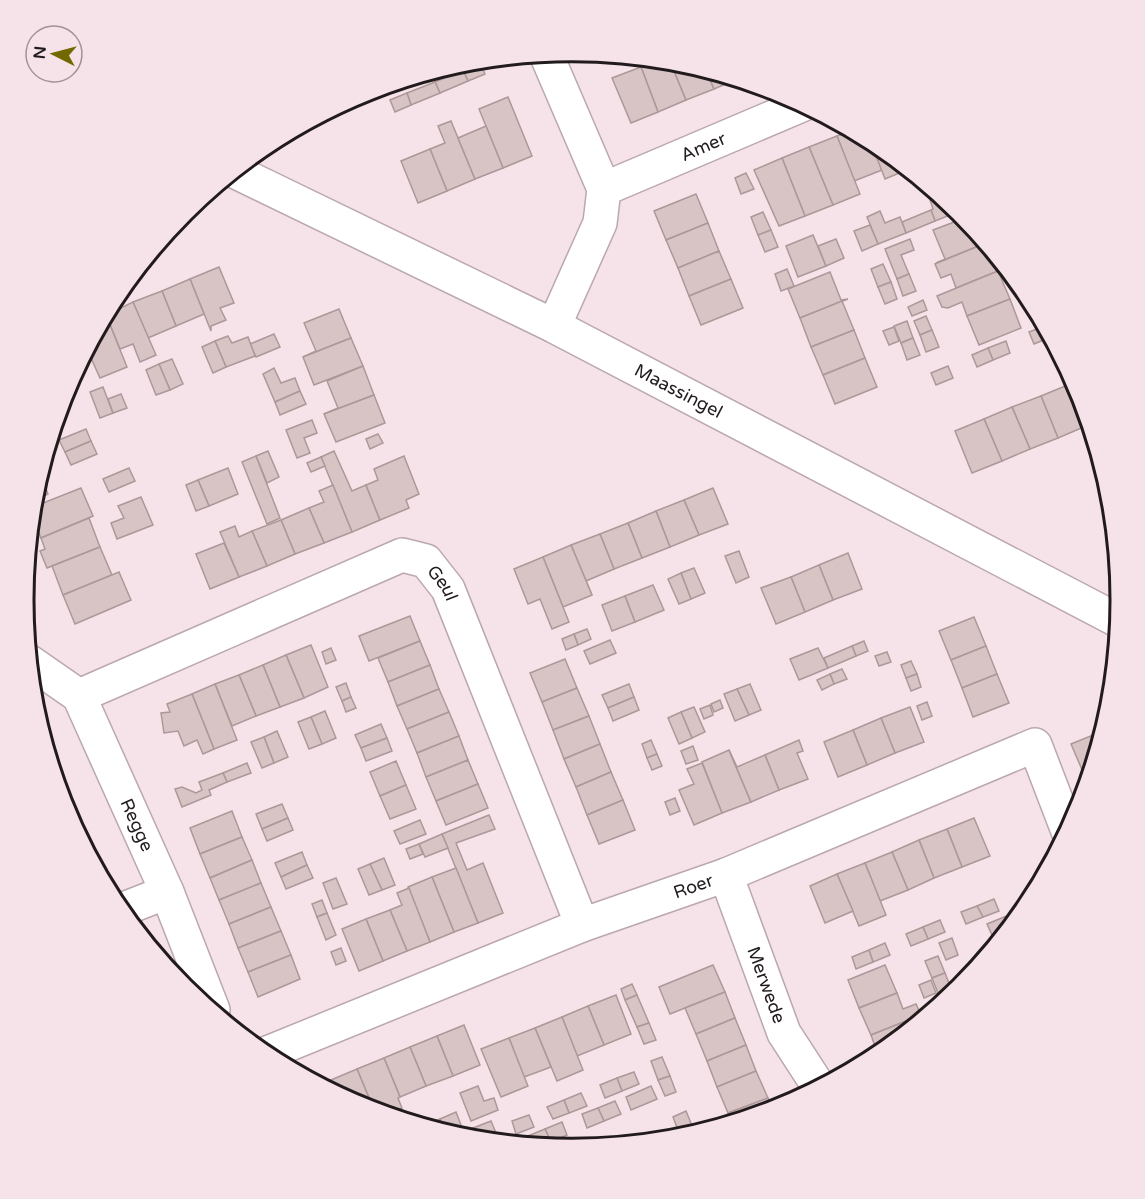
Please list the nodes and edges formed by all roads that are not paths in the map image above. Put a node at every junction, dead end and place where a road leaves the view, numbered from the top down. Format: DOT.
graph roads {
  1 [pos="550,63"];
  2 [pos="793,109"];
  3 [pos="242,175"];
  4 [pos="604,189"];
  5 [pos="554,326"];
  6 [pos="1110,616"];
  7 [pos="39,668"];
  8 [pos="79,696"];
  9 [pos="1063,819"];
  10 [pos="726,875"];
  11 [pos="166,892"];
  12 [pos="131,906"];
  13 [pos="582,925"];
  14 [pos="206,993"];
  15 [pos="277,1049"];
  16 [pos="814,1080"];
  1 -- 4 [label="street"];
  2 -- 4 [label="street, Amer"];
  3 -- 5 [label="street, Maassingel"];
  4 -- 5 [label="street"];
  5 -- 6 [label="street, Maassingel"];
  7 -- 8 [label="street"];
  8 -- 11 [label="street, Regge"];
  8 -- 13 [label="street, Geul"];
  9 -- 10 [label="street, Roer"];
  10 -- 13 [label="street, Roer"];
  10 -- 16 [label="street, Merwede"];
  11 -- 12 [label="street"];
  11 -- 14 [label="street, Regge"];
  13 -- 15 [label="street, Roer"];
}
